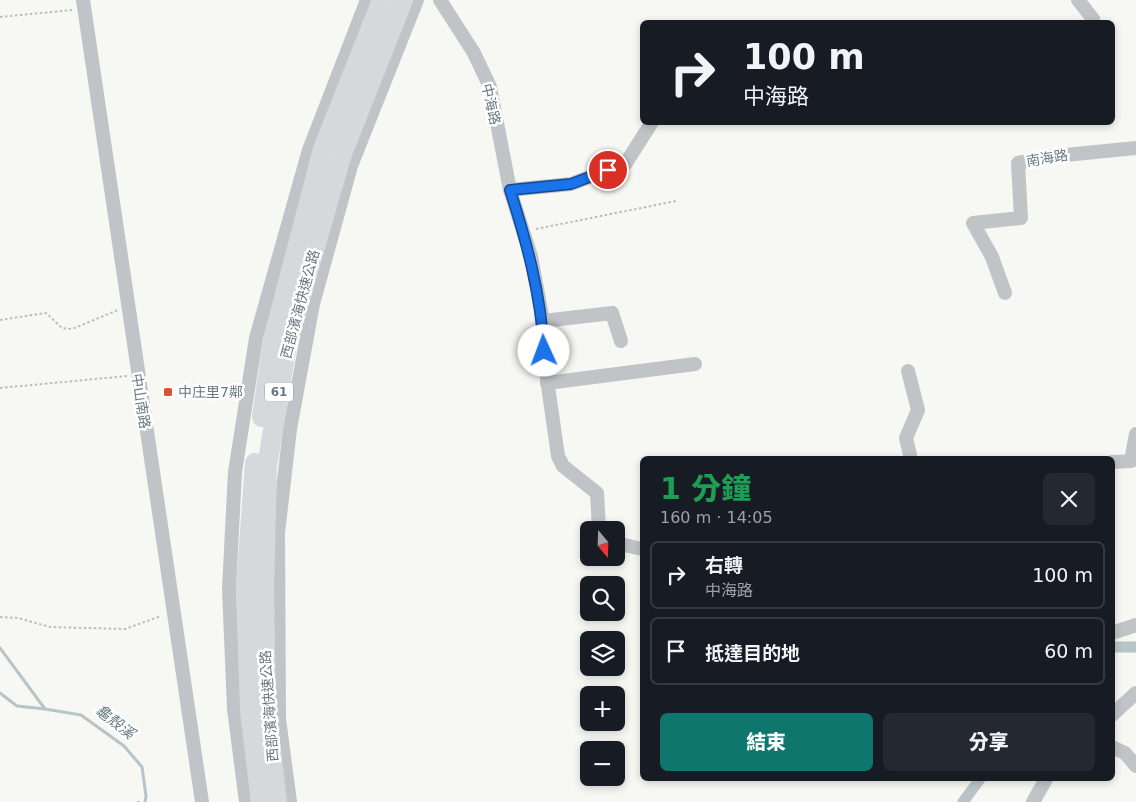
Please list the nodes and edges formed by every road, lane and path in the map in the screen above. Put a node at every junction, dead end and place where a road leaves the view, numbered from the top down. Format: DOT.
graph roads {
  1 [pos="367,0"];
  2 [pos="382,0"];
  3 [pos="403,0"];
  4 [pos="417,0"];
  5 [pos="440,0"];
  6 [pos="1078,0"];
  7 [pos="83,4"];
  8 [pos="0,17"];
  9 [pos="1092,20"];
  10 [pos="650,125"];
  11 [pos="1136,148"];
  12 [pos="510,190"];
  13 [pos="676,201"];
  14 [pos="523,232"];
  15 [pos="1005,293"];
  16 [pos="127,306"];
  17 [pos="0,320"];
  18 [pos="543,321"];
  19 [pos="621,341"];
  20 [pos="695,364"];
  21 [pos="908,371"];
  22 [pos="137,375"];
  23 [pos="547,383"];
  24 [pos="0,388"];
  25 [pos="1136,434"];
  26 [pos="910,456"];
  27 [pos="1115,462"];
  28 [pos="599,521"];
  29 [pos="625,545"];
  30 [pos="640,549"];
  31 [pos="173,612"];
  32 [pos="0,617"];
  33 [pos="1136,625"];
  34 [pos="1115,632"];
  35 [pos="1136,693"];
  36 [pos="1115,712"];
  37 [pos="1115,748"];
  38 [pos="1136,766"];
  39 [pos="1045,781"];
  40 [pos="202,802"];
  41 [pos="246,802"];
  42 [pos="261,802"];
  43 [pos="277,802"];
  44 [pos="290,802"];
  45 [pos="1033,802"];
  1 -- 41 [label="street"];
  2 -- 42 [label="highway, 西部濱海快速公路 / 61"];
  3 -- 43 [label="highway, 西部濱海快速公路 / 61"];
  4 -- 44 [label="street"];
  5 -- 12 [label="street, 中海路"];
  6 -- 9 [label="street"];
  7 -- 8 [label="path"];
  7 -- 16 [label="street, 中山南路"];
  10 -- 12 [label="street"];
  11 -- 15 [label="street, 南海路"];
  12 -- 14 [label="street, 中海路"];
  13 -- 14 [label="path"];
  14 -- 18 [label="street, 中海路"];
  16 -- 17 [label="path"];
  16 -- 22 [label="street, 中山南路"];
  18 -- 19 [label="street"];
  18 -- 23 [label="street, 中海路"];
  20 -- 23 [label="street"];
  21 -- 26 [label="street"];
  22 -- 24 [label="path"];
  22 -- 31 [label="street, 中山南路"];
  23 -- 28 [label="street, 中海路"];
  25 -- 27 [label="street"];
  29 -- 30 [label="street"];
  31 -- 32 [label="path"];
  31 -- 40 [label="street, 中山南路"];
  33 -- 34 [label="street"];
  35 -- 36 [label="street"];
  37 -- 38 [label="street"];
  39 -- 45 [label="street"];
}
